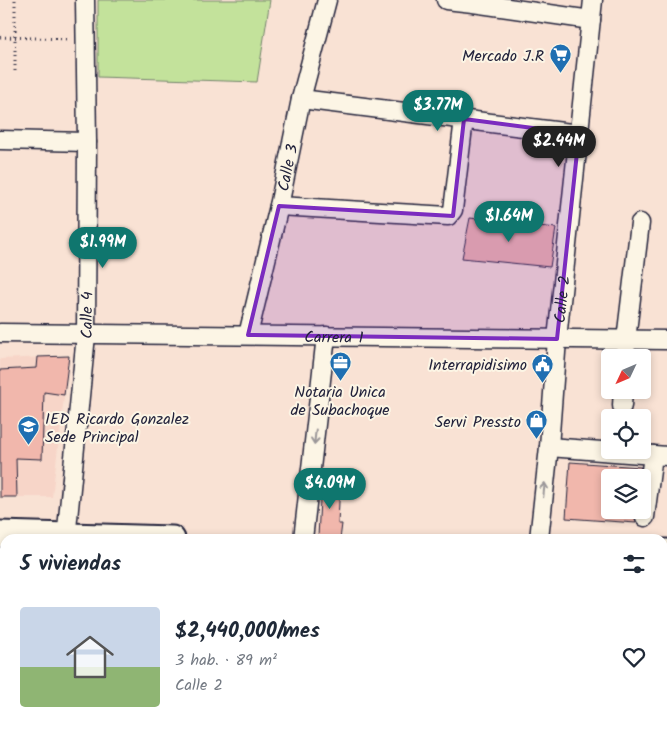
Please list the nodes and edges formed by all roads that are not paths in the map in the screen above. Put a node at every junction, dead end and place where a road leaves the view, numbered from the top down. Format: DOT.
graph roads {
  1 [pos="85,0"];
  2 [pos="326,0"];
  3 [pos="446,0"];
  4 [pos="592,0"];
  5 [pos="473,1"];
  6 [pos="591,20"];
  7 [pos="300,98"];
  8 [pos="464,119"];
  9 [pos="579,134"];
  10 [pos="0,140"];
  11 [pos="87,142"];
  12 [pos="279,206"];
  13 [pos="640,223"];
  14 [pos="0,333"];
  15 [pos="86,335"];
  16 [pos="248,335"];
  17 [pos="326,336"];
  18 [pos="557,339"];
  19 [pos="626,340"];
  20 [pos="667,340"];
  21 [pos="626,349"];
  22 [pos="548,447"];
  23 [pos="660,456"];
  24 [pos="651,493"];
  25 [pos="66,534"];
  26 [pos="304,534"];
  27 [pos="539,534"];
  1 -- 11 [label="street, Calle 4"];
  2 -- 7 [label="street, Calle 3"];
  3 -- 5 [label="street"];
  4 -- 6 [label="street, Calle 2"];
  5 -- 6 [label="street"];
  6 -- 9 [label="street, Calle 2"];
  7 -- 8 [label="street"];
  7 -- 12 [label="street, Calle 3"];
  8 -- 9 [label="street"];
  8 -- 12 [label="street"];
  9 -- 18 [label="street, Calle 2"];
  10 -- 11 [label="street"];
  11 -- 15 [label="street, Calle 4"];
  12 -- 16 [label="street, Calle 3"];
  13 -- 19 [label="street"];
  14 -- 15 [label="street, Carrera 1"];
  15 -- 16 [label="street, Carrera 1"];
  15 -- 25 [label="street, Calle 4"];
  16 -- 17 [label="street, Carrera 1"];
  17 -- 18 [label="street, Carrera 1"];
  17 -- 26 [label="street, one-way"];
  18 -- 19 [label="street, Carrera 1"];
  18 -- 22 [label="street, Calle 2"];
  19 -- 20 [label="street, Carrera 1"];
  19 -- 21 [label="street"];
  22 -- 23 [label="street"];
  27 -- 22 [label="street, Calle 2, one-way"];
  23 -- 24 [label="street"];
}
